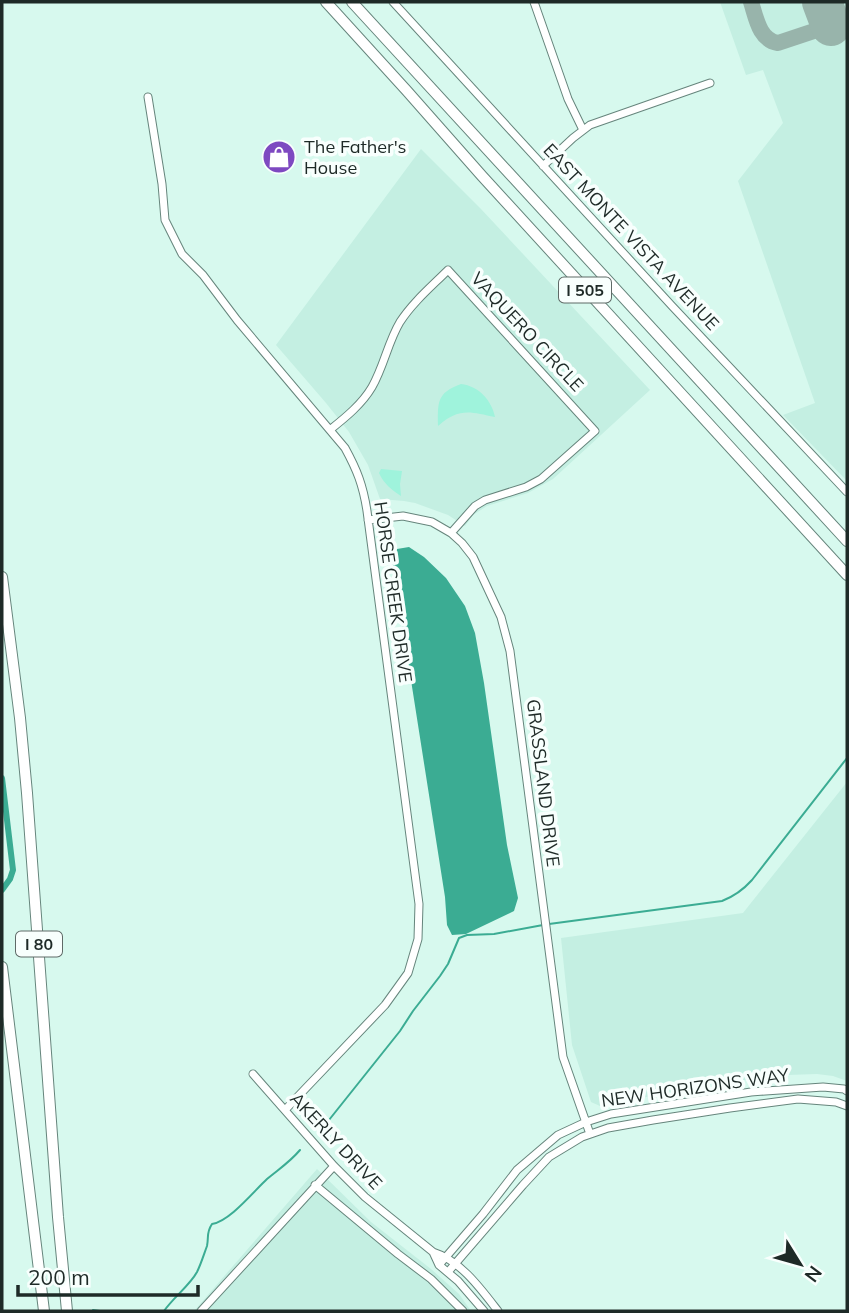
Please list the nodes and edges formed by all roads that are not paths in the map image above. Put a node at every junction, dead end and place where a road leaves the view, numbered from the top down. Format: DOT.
graph roads {
  1 [pos="326,2"];
  2 [pos="352,2"];
  3 [pos="393,2"];
  4 [pos="534,2"];
  5 [pos="710,83"];
  6 [pos="148,97"];
  7 [pos="583,130"];
  8 [pos="544,166"];
  9 [pos="331,429"];
  10 [pos="847,492"];
  11 [pos="368,520"];
  12 [pos="451,534"];
  13 [pos="847,541"];
  14 [pos="847,575"];
  15 [pos="2,577"];
  16 [pos="2,967"];
  17 [pos="253,1074"];
  18 [pos="847,1091"];
  19 [pos="847,1106"];
  20 [pos="285,1110"];
  21 [pos="586,1122"];
  22 [pos="590,1134"];
  23 [pos="334,1166"];
  24 [pos="315,1185"];
  25 [pos="433,1252"];
  26 [pos="446,1256"];
  27 [pos="455,1264"];
  28 [pos="439,1265"];
  29 [pos="448,1272"];
  30 [pos="41,1311"];
  31 [pos="67,1311"];
  32 [pos="201,1311"];
  33 [pos="463,1311"];
  34 [pos="484,1311"];
  35 [pos="498,1311"];
  1 -- 14 [label="highway, I 505"];
  2 -- 13 [label="highway, I 505"];
  3 -- 8 [label="street, EAST MONTE VISTA AVENUE"];
  4 -- 7 [label="street"];
  5 -- 7 [label="street"];
  6 -- 9 [label="street, HORSE CREEK DRIVE"];
  7 -- 8 [label="street"];
  8 -- 10 [label="street, EAST MONTE VISTA AVENUE"];
  9 -- 11 [label="street, HORSE CREEK DRIVE"];
  9 -- 12 [label="street, VAQUERO CIRCLE"];
  11 -- 12 [label="street, GRASSLAND DRIVE"];
  11 -- 20 [label="street, HORSE CREEK DRIVE"];
  12 -- 21 [label="street, GRASSLAND DRIVE"];
  15 -- 31 [label="highway, I 80"];
  16 -- 30 [label="highway, I 80"];
  17 -- 20 [label="street, AKERLY DRIVE"];
  18 -- 21 [label="street, NEW HORIZONS WAY"];
  19 -- 22 [label="street, NEW HORIZONS WAY"];
  20 -- 23 [label="street, AKERLY DRIVE"];
  21 -- 22 [label="street, GRASSLAND DRIVE"];
  21 -- 26 [label="street, NEW HORIZONS WAY"];
  22 -- 27 [label="street, NEW HORIZONS WAY"];
  23 -- 24 [label="street"];
  23 -- 25 [label="street, AKERLY DRIVE"];
  24 -- 32 [label="street"];
  24 -- 33 [label="street"];
  25 -- 26 [label="street, AKERLY DRIVE"];
  25 -- 28 [label="street, AKERLY DRIVE"];
  26 -- 27 [label="street, AKERLY DRIVE"];
  26 -- 28 [label="street, NEW HORIZONS WAY"];
  27 -- 29 [label="street, NEW HORIZONS WAY"];
  27 -- 35 [label="street, AKERLY DRIVE"];
  28 -- 29 [label="street, AKERLY DRIVE"];
  29 -- 34 [label="street, AKERLY DRIVE"];
}
